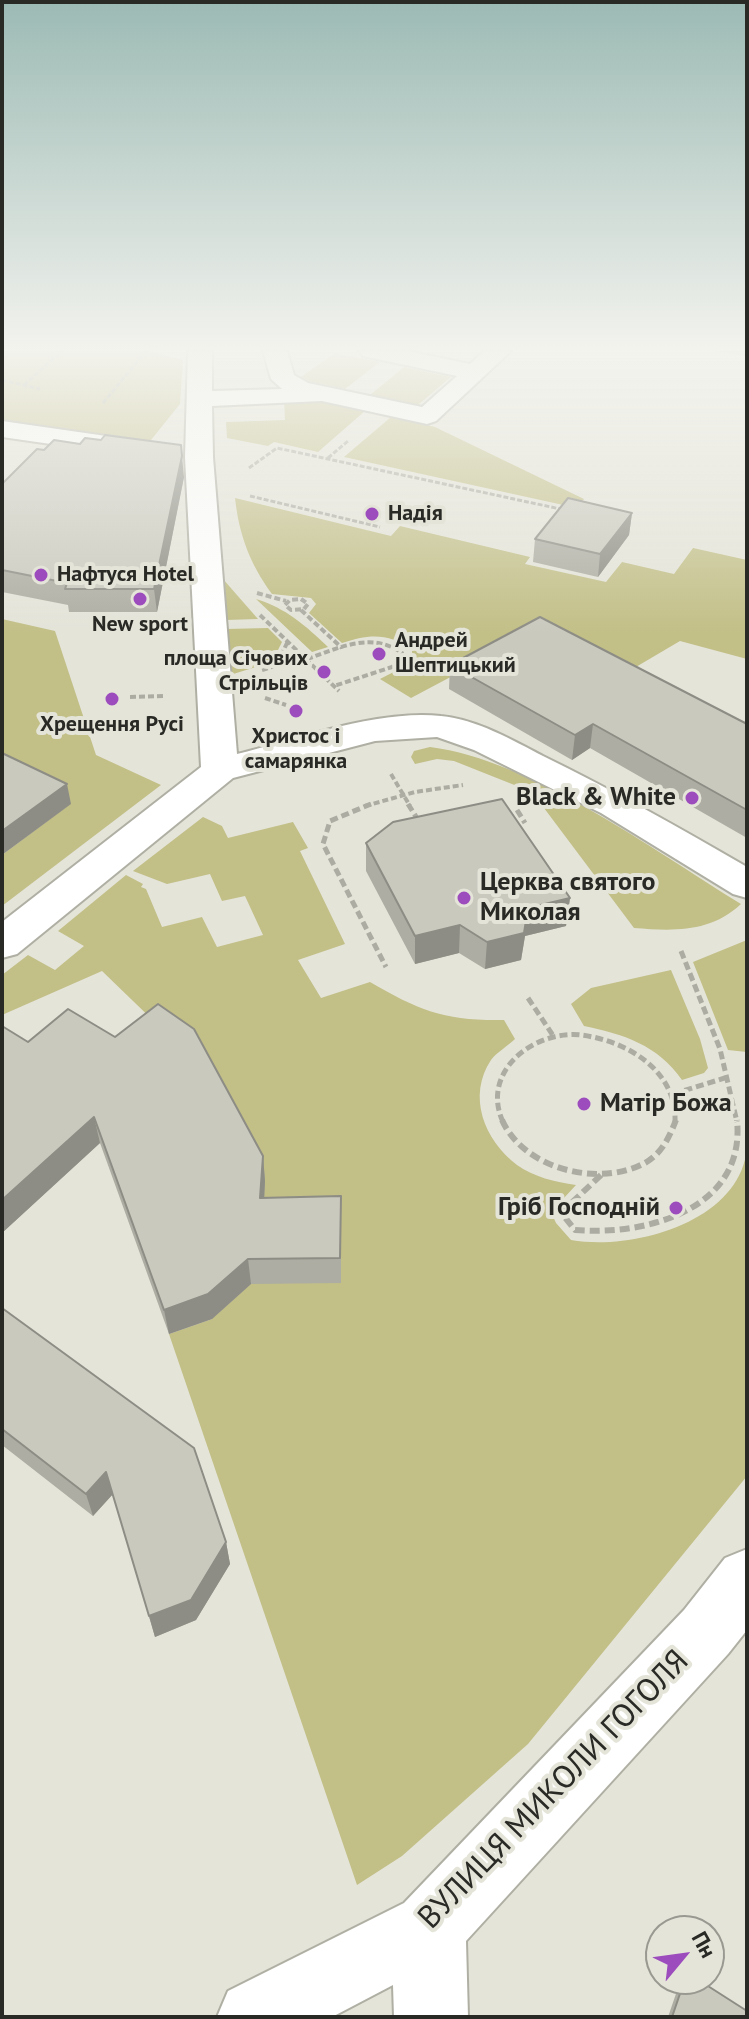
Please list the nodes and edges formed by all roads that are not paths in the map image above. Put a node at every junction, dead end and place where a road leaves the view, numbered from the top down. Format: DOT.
graph roads {
  1 [pos="116,445"];
  2 [pos="199,445"];
  3 [pos="199,457"];
  4 [pos="220,770"];
  5 [pos="747,885"];
  6 [pos="2,944"];
  7 [pos="747,1580"];
  8 [pos="429,1928"];
  9 [pos="254,2017"];
  10 [pos="431,2017"];
  1 -- 3 [label="street"];
  2 -- 3 [label="street"];
  3 -- 4 [label="street"];
  4 -- 5 [label="street"];
  4 -- 6 [label="street"];
  7 -- 8 [label="street, ВУЛИЦЯ МИКОЛИ ГОГОЛЯ"];
  8 -- 9 [label="street, ВУЛИЦЯ МИКОЛИ ГОГОЛЯ"];
  8 -- 10 [label="street"];
}
